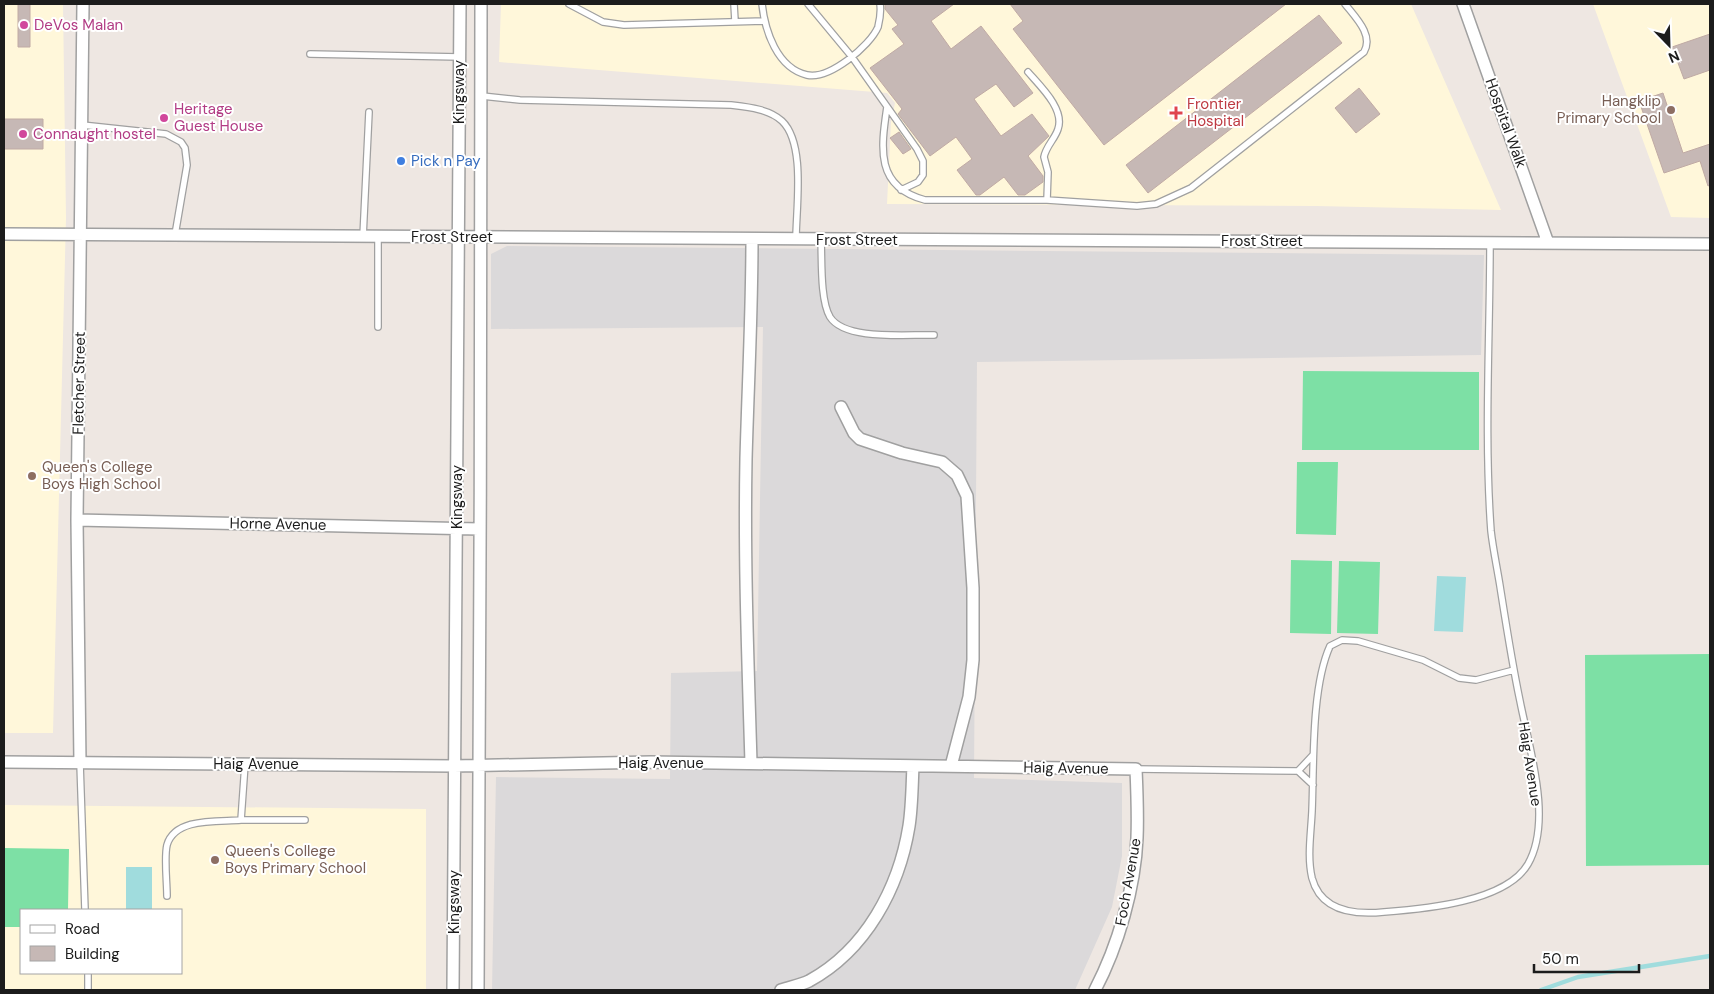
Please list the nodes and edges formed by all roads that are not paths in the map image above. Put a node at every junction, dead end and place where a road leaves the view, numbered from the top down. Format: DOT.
graph roads {
  1 [pos="83,4"];
  2 [pos="460,4"];
  3 [pos="482,4"];
  4 [pos="569,4"];
  5 [pos="734,4"];
  6 [pos="762,4"];
  7 [pos="808,4"];
  8 [pos="880,4"];
  9 [pos="1345,4"];
  10 [pos="1463,4"];
  11 [pos="735,21"];
  12 [pos="765,21"];
  13 [pos="310,54"];
  14 [pos="460,57"];
  15 [pos="852,57"];
  16 [pos="1028,72"];
  17 [pos="482,96"];
  18 [pos="887,106"];
  19 [pos="368,112"];
  20 [pos="82,125"];
  21 [pos="901,190"];
  22 [pos="1047,200"];
  23 [pos="4,234"];
  24 [pos="81,235"];
  25 [pos="175,236"];
  26 [pos="482,236"];
  27 [pos="363,237"];
  28 [pos="378,237"];
  29 [pos="458,237"];
  30 [pos="752,239"];
  31 [pos="796,239"];
  32 [pos="821,240"];
  33 [pos="1490,241"];
  34 [pos="1548,243"];
  35 [pos="1710,244"];
  36 [pos="378,327"];
  37 [pos="934,335"];
  38 [pos="841,406"];
  39 [pos="77,520"];
  40 [pos="479,528"];
  41 [pos="457,529"];
  42 [pos="1514,670"];
  43 [pos="1313,755"];
  44 [pos="4,762"];
  45 [pos="80,763"];
  46 [pos="751,763"];
  47 [pos="245,764"];
  48 [pos="478,765"];
  49 [pos="454,766"];
  50 [pos="913,766"];
  51 [pos="951,766"];
  52 [pos="1136,768"];
  53 [pos="1298,771"];
  54 [pos="1312,785"];
  55 [pos="241,820"];
  56 [pos="305,820"];
  57 [pos="167,896"];
  58 [pos="86,909"];
  59 [pos="88,974"];
  60 [pos="811,986"];
  61 [pos="88,990"];
  62 [pos="454,990"];
  63 [pos="478,990"];
  64 [pos="780,990"];
  65 [pos="1096,990"];
  1 -- 20 [label="street, Fletcher Street"];
  2 -- 14 [label="street, Kingsway"];
  3 -- 17 [label="street, Kingsway"];
  4 -- 11 [label="lane"];
  5 -- 11 [label="lane"];
  6 -- 12 [label="lane"];
  7 -- 15 [label="lane"];
  8 -- 15 [label="lane"];
  9 -- 22 [label="lane"];
  10 -- 34 [label="street, Hospital Walk"];
  11 -- 12 [label="lane"];
  12 -- 15 [label="lane"];
  13 -- 14 [label="lane"];
  14 -- 29 [label="street, Kingsway"];
  15 -- 18 [label="lane"];
  16 -- 22 [label="lane"];
  17 -- 26 [label="street, Kingsway"];
  17 -- 31 [label="lane"];
  18 -- 21 [label="lane"];
  18 -- 21 [label="lane"];
  19 -- 27 [label="lane"];
  20 -- 24 [label="street, Fletcher Street"];
  20 -- 25 [label="lane"];
  21 -- 22 [label="lane"];
  23 -- 24 [label="street, Frost Street"];
  24 -- 25 [label="street, Frost Street"];
  24 -- 39 [label="street, Fletcher Street"];
  25 -- 27 [label="street, Frost Street"];
  26 -- 29 [label="street, Frost Street"];
  26 -- 30 [label="street, Frost Street"];
  26 -- 40 [label="street, Kingsway"];
  27 -- 28 [label="street, Frost Street"];
  28 -- 29 [label="street, Frost Street"];
  28 -- 36 [label="lane"];
  29 -- 41 [label="street, Kingsway"];
  30 -- 31 [label="street, Frost Street"];
  30 -- 46 [label="street"];
  31 -- 32 [label="street, Frost Street"];
  32 -- 33 [label="street, Frost Street"];
  32 -- 37 [label="lane"];
  33 -- 34 [label="street, Frost Street"];
  33 -- 42 [label="lane, Haig Avenue"];
  34 -- 35 [label="street, Frost Street"];
  38 -- 51 [label="street"];
  39 -- 41 [label="street, Horne Avenue"];
  39 -- 45 [label="street, Fletcher Street"];
  40 -- 41 [label="street, Horne Avenue"];
  40 -- 48 [label="street, Kingsway"];
  41 -- 49 [label="street, Kingsway"];
  42 -- 43 [label="lane, Haig Avenue"];
  42 -- 54 [label="lane, Haig Avenue"];
  43 -- 53 [label="lane"];
  43 -- 54 [label="lane, Haig Avenue"];
  44 -- 45 [label="street, Haig Avenue"];
  45 -- 47 [label="street, Haig Avenue"];
  45 -- 58 [label="lane"];
  46 -- 48 [label="street, Haig Avenue"];
  46 -- 50 [label="street, Haig Avenue"];
  47 -- 49 [label="street, Haig Avenue"];
  47 -- 55 [label="lane"];
  48 -- 49 [label="street, Haig Avenue"];
  48 -- 63 [label="street, Kingsway"];
  49 -- 62 [label="street, Kingsway"];
  50 -- 51 [label="street, Haig Avenue"];
  50 -- 60 [label="street"];
  51 -- 52 [label="street, Haig Avenue"];
  52 -- 53 [label="lane, Haig Avenue"];
  52 -- 65 [label="street, Foch Avenue"];
  53 -- 54 [label="lane"];
  55 -- 56 [label="lane"];
  55 -- 57 [label="lane"];
  59 -- 61 [label="lane"];
  60 -- 64 [label="street"];
}
